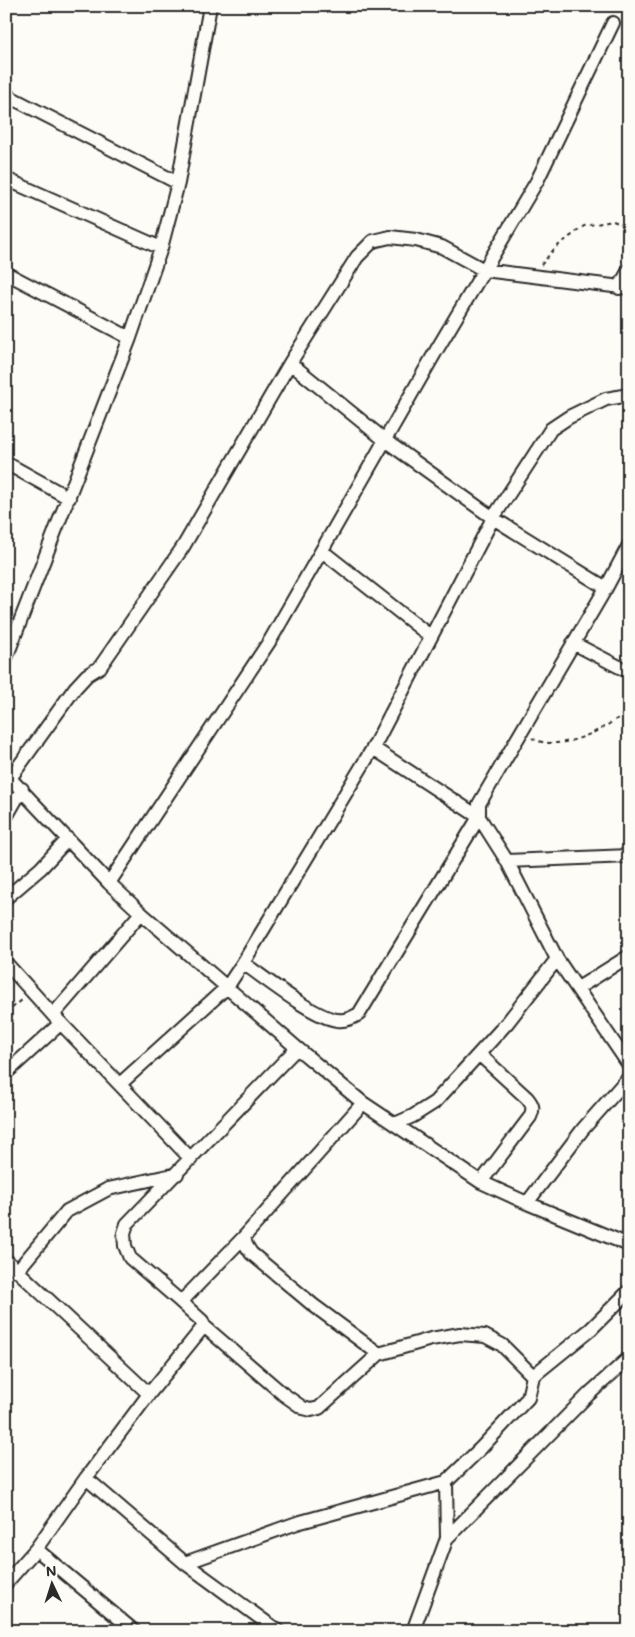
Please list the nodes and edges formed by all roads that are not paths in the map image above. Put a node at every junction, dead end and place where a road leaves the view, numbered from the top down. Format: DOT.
graph roads {
  1 [pos="210,6"];
  2 [pos="614,23"];
  3 [pos="6,95"];
  4 [pos="6,179"];
  5 [pos="178,183"];
  6 [pos="161,248"];
  7 [pos="484,270"];
  8 [pos="629,270"];
  9 [pos="6,273"];
  10 [pos="624,288"];
  11 [pos="130,338"];
  12 [pos="290,363"];
  13 [pos="629,395"];
  14 [pos="386,441"];
  15 [pos="6,463"];
  16 [pos="69,498"];
  17 [pos="493,518"];
  18 [pos="629,544"];
  19 [pos="322,551"];
  20 [pos="606,588"];
  21 [pos="430,636"];
  22 [pos="573,643"];
  23 [pos="6,658"];
  24 [pos="629,672"];
  25 [pos="373,748"];
  26 [pos="9,775"];
  27 [pos="22,789"];
  28 [pos="6,817"];
  29 [pos="479,817"];
  30 [pos="68,839"];
  31 [pos="629,856"];
  32 [pos="507,861"];
  33 [pos="109,883"];
  34 [pos="6,898"];
  35 [pos="141,913"];
  36 [pos="629,956"];
  37 [pos="557,959"];
  38 [pos="243,962"];
  39 [pos="6,963"];
  40 [pos="227,986"];
  41 [pos="578,988"];
  42 [pos="57,1019"];
  43 [pos="297,1048"];
  44 [pos="479,1054"];
  45 [pos="629,1065"];
  46 [pos="6,1073"];
  47 [pos="629,1077"];
  48 [pos="120,1084"];
  49 [pos="364,1103"];
  50 [pos="396,1124"];
  51 [pos="191,1159"];
  52 [pos="177,1174"];
  53 [pos="481,1182"];
  54 [pos="527,1203"];
  55 [pos="244,1237"];
  56 [pos="629,1245"];
  57 [pos="6,1260"];
  58 [pos="17,1270"];
  59 [pos="629,1291"];
  60 [pos="182,1302"];
  61 [pos="204,1326"];
  62 [pos="379,1354"];
  63 [pos="629,1358"];
  64 [pos="534,1376"];
  65 [pos="149,1394"];
  66 [pos="86,1478"];
  67 [pos="446,1482"];
  68 [pos="447,1538"];
  69 [pos="36,1549"];
  70 [pos="185,1562"];
  71 [pos="6,1583"];
  72 [pos="134,1631"];
  73 [pos="278,1631"];
  74 [pos="413,1631"];
  1 -- 5 [label="street"];
  2 -- 7 [label="street"];
  3 -- 5 [label="street"];
  4 -- 6 [label="street"];
  5 -- 6 [label="street"];
  6 -- 11 [label="street"];
  7 -- 10 [label="street"];
  7 -- 12 [label="street"];
  7 -- 14 [label="street"];
  8 -- 10 [label="street"];
  9 -- 11 [label="street"];
  11 -- 16 [label="street"];
  12 -- 14 [label="street"];
  12 -- 26 [label="street"];
  13 -- 17 [label="street"];
  14 -- 17 [label="street"];
  14 -- 19 [label="street"];
  15 -- 16 [label="street"];
  16 -- 23 [label="street"];
  17 -- 20 [label="street"];
  17 -- 21 [label="street"];
  18 -- 20 [label="street"];
  19 -- 21 [label="street"];
  19 -- 33 [label="street"];
  20 -- 22 [label="street"];
  21 -- 25 [label="street"];
  22 -- 24 [label="street"];
  22 -- 29 [label="street"];
  25 -- 29 [label="street"];
  25 -- 38 [label="street"];
  26 -- 27 [label="street"];
  27 -- 28 [label="street"];
  27 -- 30 [label="street"];
  29 -- 32 [label="street"];
  29 -- 38 [label="street"];
  30 -- 33 [label="street"];
  30 -- 34 [label="street"];
  31 -- 32 [label="street"];
  32 -- 37 [label="street"];
  33 -- 35 [label="street"];
  35 -- 40 [label="street"];
  35 -- 42 [label="street"];
  36 -- 41 [label="street"];
  37 -- 41 [label="street"];
  37 -- 44 [label="street"];
  38 -- 40 [label="street"];
  39 -- 42 [label="street"];
  40 -- 43 [label="street"];
  40 -- 48 [label="street"];
  41 -- 45 [label="street"];
  42 -- 46 [label="street"];
  42 -- 48 [label="street"];
  43 -- 49 [label="street"];
  43 -- 51 [label="street"];
  44 -- 50 [label="street"];
  44 -- 53 [label="street"];
  47 -- 54 [label="street"];
  48 -- 51 [label="street"];
  49 -- 50 [label="street"];
  49 -- 55 [label="street"];
  50 -- 53 [label="street"];
  51 -- 52 [label="street"];
  52 -- 58 [label="street"];
  52 -- 60 [label="street"];
  53 -- 54 [label="street"];
  54 -- 56 [label="street"];
  55 -- 60 [label="street"];
  55 -- 62 [label="street"];
  57 -- 58 [label="street"];
  58 -- 65 [label="street"];
  59 -- 64 [label="street"];
  60 -- 61 [label="street"];
  61 -- 62 [label="street"];
  61 -- 65 [label="street"];
  62 -- 64 [label="street"];
  63 -- 68 [label="street"];
  64 -- 67 [label="street"];
  65 -- 66 [label="street"];
  66 -- 69 [label="street"];
  66 -- 70 [label="street"];
  67 -- 68 [label="street"];
  67 -- 70 [label="street"];
  68 -- 74 [label="street"];
  69 -- 71 [label="street"];
  69 -- 72 [label="street"];
  70 -- 73 [label="street"];
}
